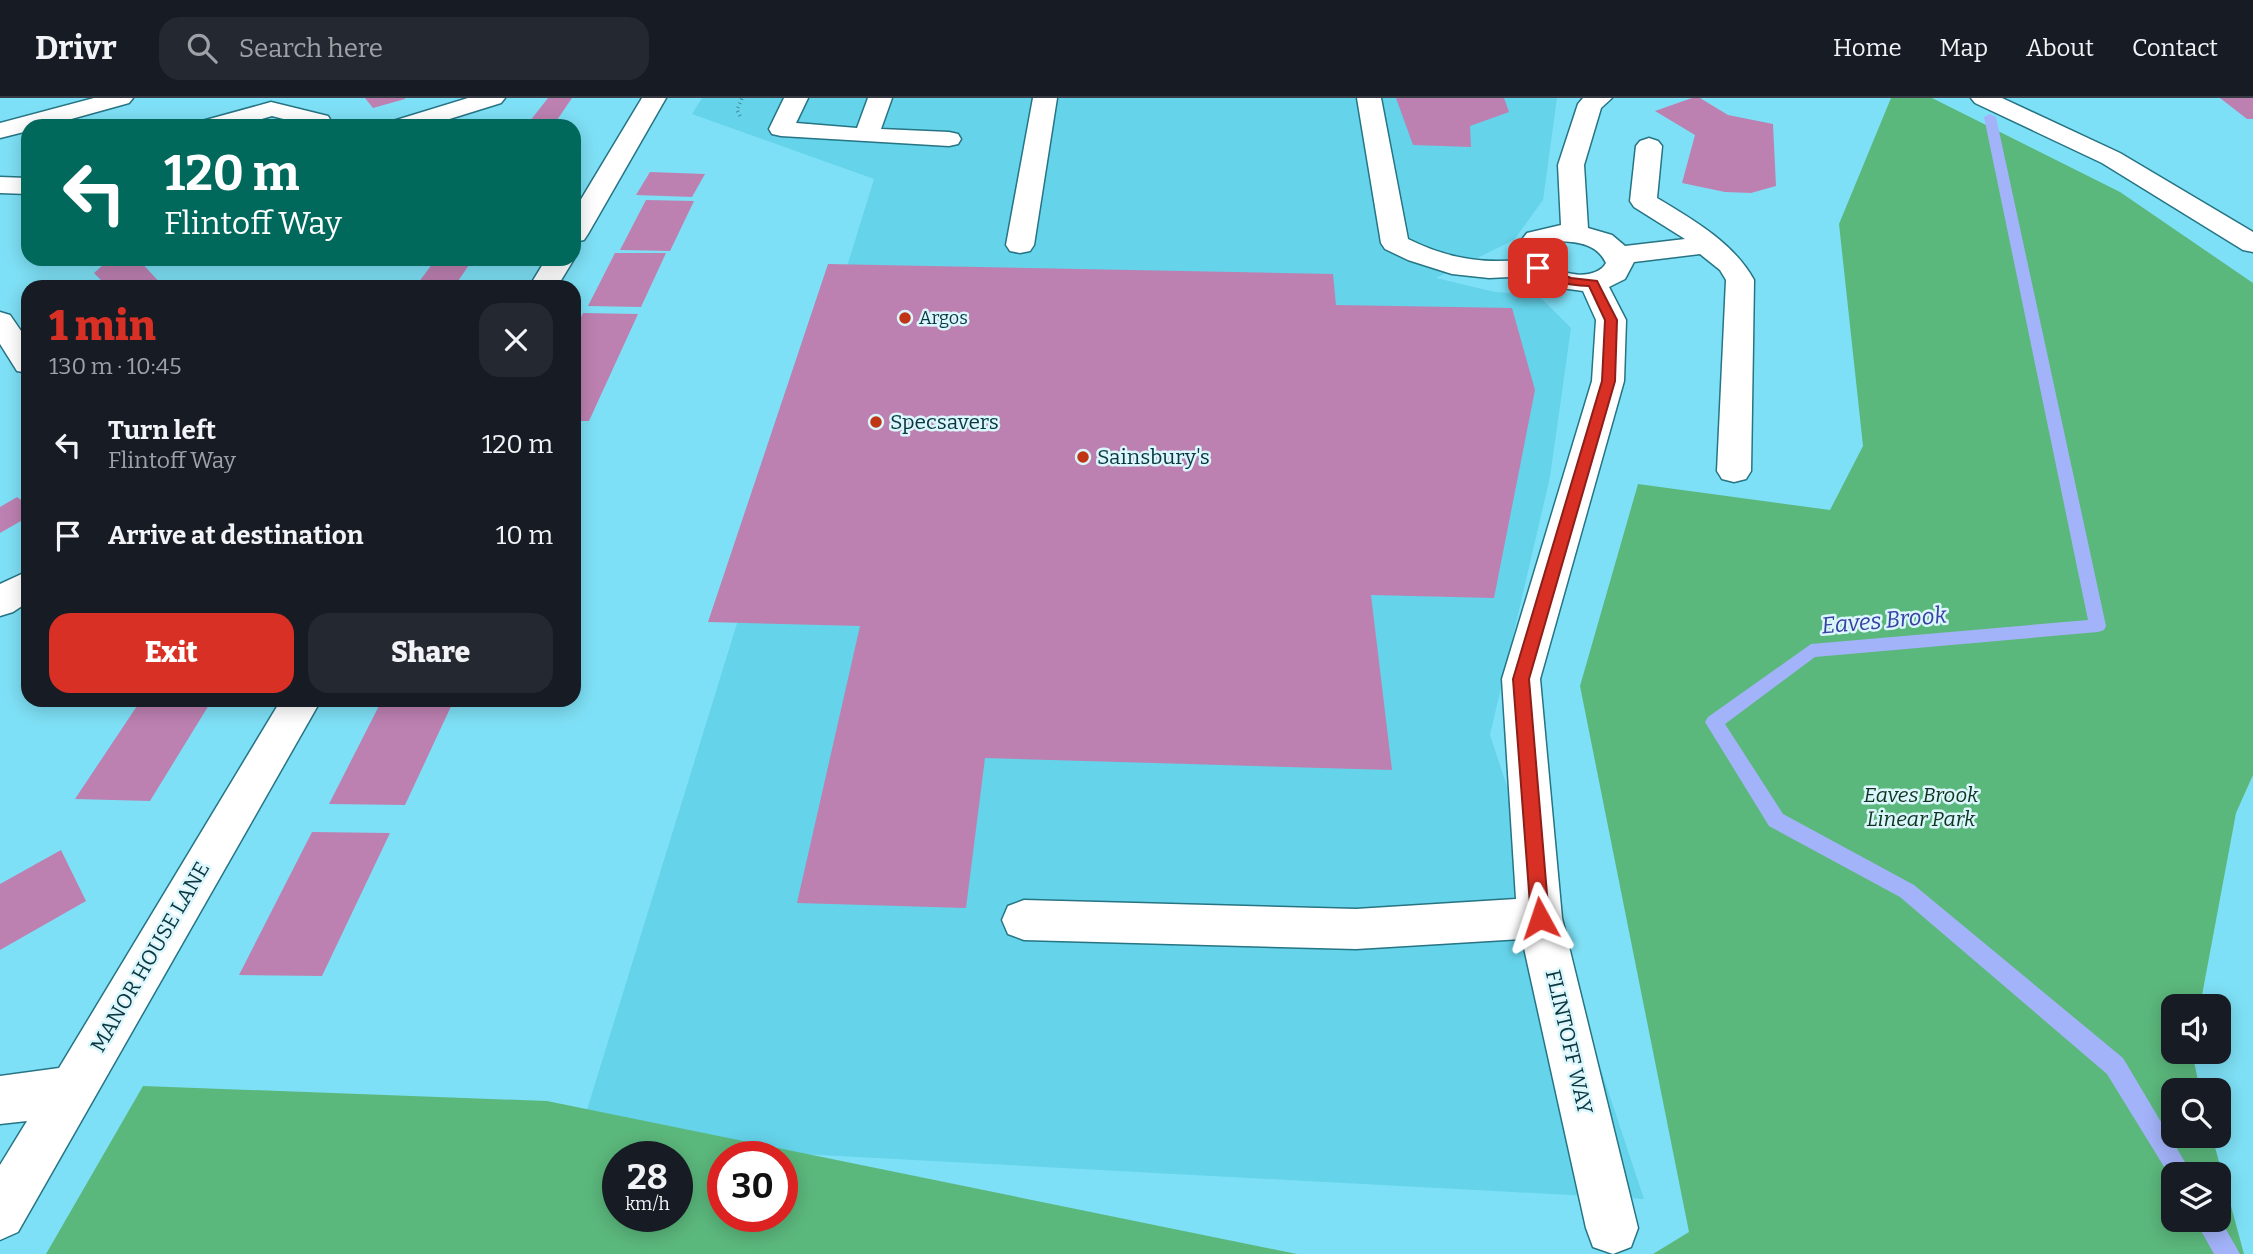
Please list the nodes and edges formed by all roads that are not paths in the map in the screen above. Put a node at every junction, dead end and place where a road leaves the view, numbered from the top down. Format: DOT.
graph roads {
  1 [pos="121,98"];
  2 [pos="493,98"];
  3 [pos="654,98"];
  4 [pos="796,98"];
  5 [pos="880,98"];
  6 [pos="1045,98"];
  7 [pos="1369,98"];
  8 [pos="1600,98"];
  9 [pos="1983,98"];
  10 [pos="44,119"];
  11 [pos="236,119"];
  12 [pos="311,119"];
  13 [pos="425,119"];
  14 [pos="21,125"];
  15 [pos="0,131"];
  16 [pos="866,136"];
  17 [pos="948,139"];
  18 [pos="1649,146"];
  19 [pos="581,222"];
  20 [pos="1575,233"];
  21 [pos="2253,244"];
  22 [pos="1020,245"];
  23 [pos="1706,245"];
  24 [pos="1538,268"];
  25 [pos="1606,269"];
  26 [pos="2,327"];
  27 [pos="21,355"];
  28 [pos="1734,471"];
  29 [pos="21,588"];
  30 [pos="0,602"];
  31 [pos="297,707"];
  32 [pos="1540,918"];
  33 [pos="1024,920"];
  34 [pos="73,1090"];
  35 [pos="0,1100"];
  36 [pos="0,1214"];
  37 [pos="1612,1228"];
  1 -- 10 [label="main road"];
  2 -- 13 [label="main road"];
  3 -- 19 [label="main road"];
  4 -- 16 [label="main road"];
  5 -- 16 [label="main road"];
  6 -- 22 [label="main road"];
  7 -- 24 [label="main road"];
  8 -- 20 [label="main road"];
  9 -- 21 [label="main road"];
  11 -- 12 [label="main road"];
  14 -- 15 [label="main road"];
  16 -- 17 [label="main road"];
  18 -- 23 [label="main road"];
  20 -- 24 [label="main road"];
  20 -- 25 [label="main road"];
  23 -- 25 [label="main road"];
  23 -- 28 [label="main road"];
  24 -- 25 [label="main road"];
  25 -- 32 [label="main road, FLINTOFF WAY"];
  26 -- 27 [label="main road"];
  29 -- 30 [label="main road"];
  31 -- 34 [label="main road, MANOR HOUSE LANE"];
  32 -- 33 [label="main road"];
  32 -- 37 [label="main road, FLINTOFF WAY"];
  34 -- 35 [label="main road"];
  34 -- 36 [label="main road, MANOR HOUSE LANE"];
}
